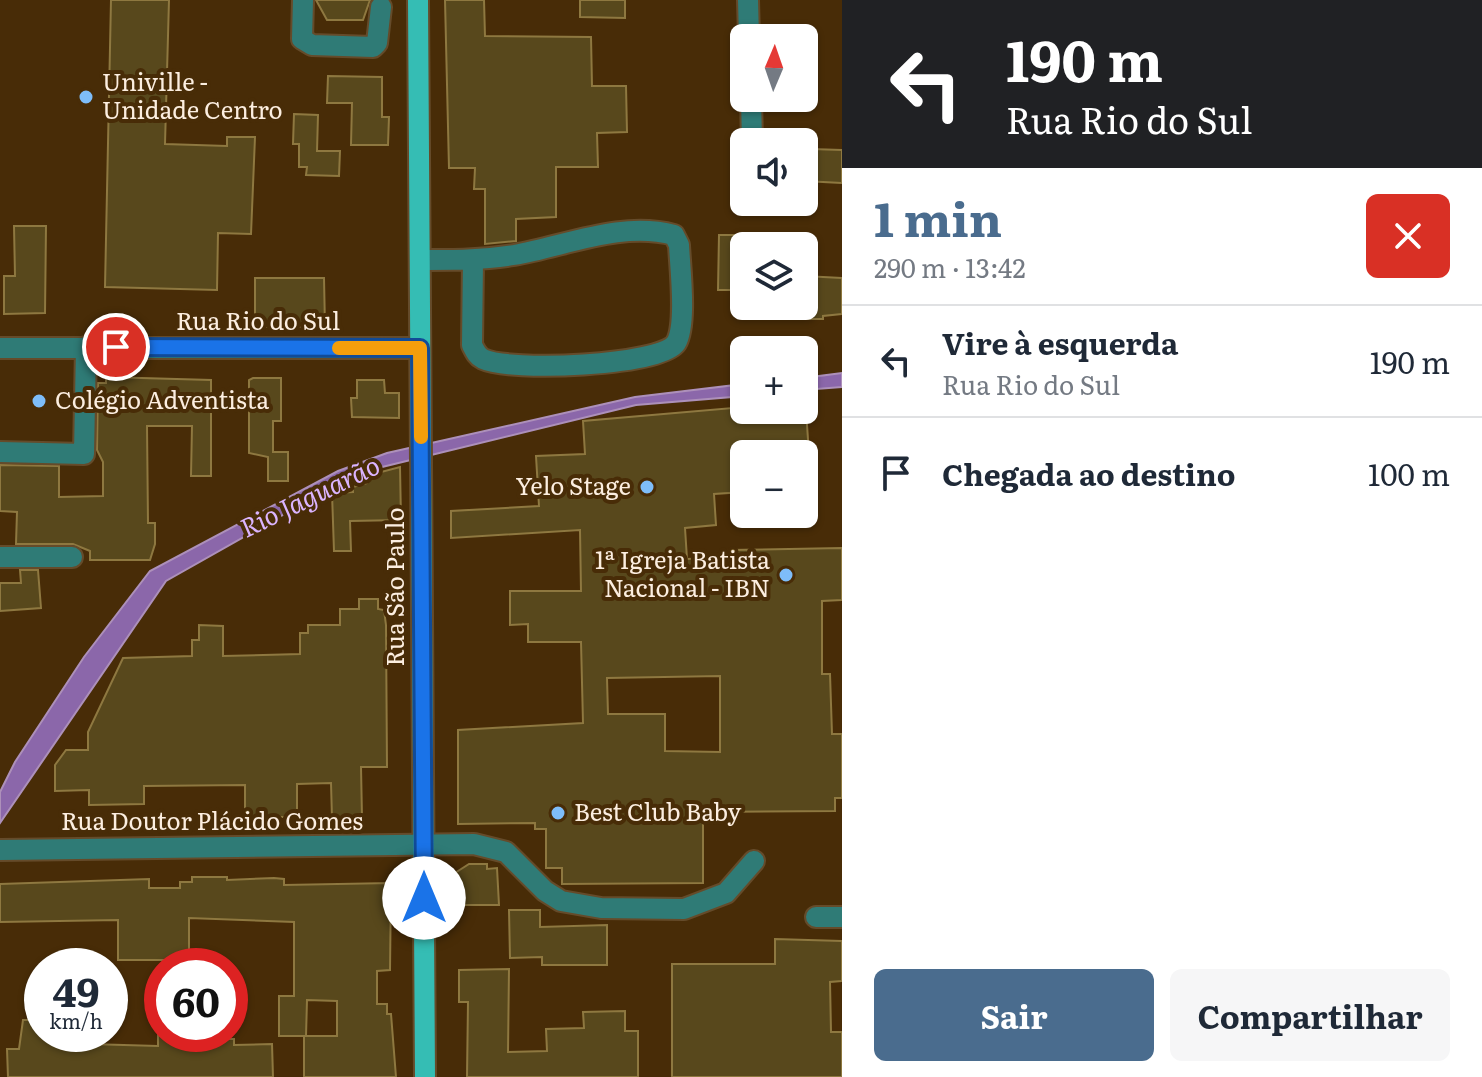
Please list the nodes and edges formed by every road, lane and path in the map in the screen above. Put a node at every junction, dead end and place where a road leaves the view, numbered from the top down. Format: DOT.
graph roads {
  1 [pos="303,0"];
  2 [pos="418,0"];
  3 [pos="748,0"];
  4 [pos="381,7"];
  5 [pos="749,24"];
  6 [pos="420,260"];
  7 [pos="473,260"];
  8 [pos="86,347"];
  9 [pos="0,348"];
  10 [pos="420,348"];
  11 [pos="0,452"];
  12 [pos="0,557"];
  13 [pos="72,557"];
  14 [pos="424,846"];
  15 [pos="0,850"];
  16 [pos="754,861"];
  17 [pos="816,917"];
  18 [pos="842,917"];
  19 [pos="425,1077"];
  1 -- 4 [label="street"];
  2 -- 6 [label="main road, Rua São Paulo"];
  3 -- 5 [label="street"];
  6 -- 7 [label="street"];
  6 -- 10 [label="main road, Rua São Paulo"];
  7 -- 7 [label="street"];
  8 -- 9 [label="street, Rua Rio do Sul"];
  8 -- 10 [label="street, Rua Rio do Sul"];
  8 -- 11 [label="street"];
  10 -- 14 [label="main road, Rua São Paulo"];
  12 -- 13 [label="street"];
  14 -- 15 [label="street, Rua Doutor Plácido Gomes"];
  14 -- 16 [label="street, Rua Doutor Plácido Gomes"];
  14 -- 19 [label="main road, Rua São Paulo"];
  17 -- 18 [label="street"];
}
